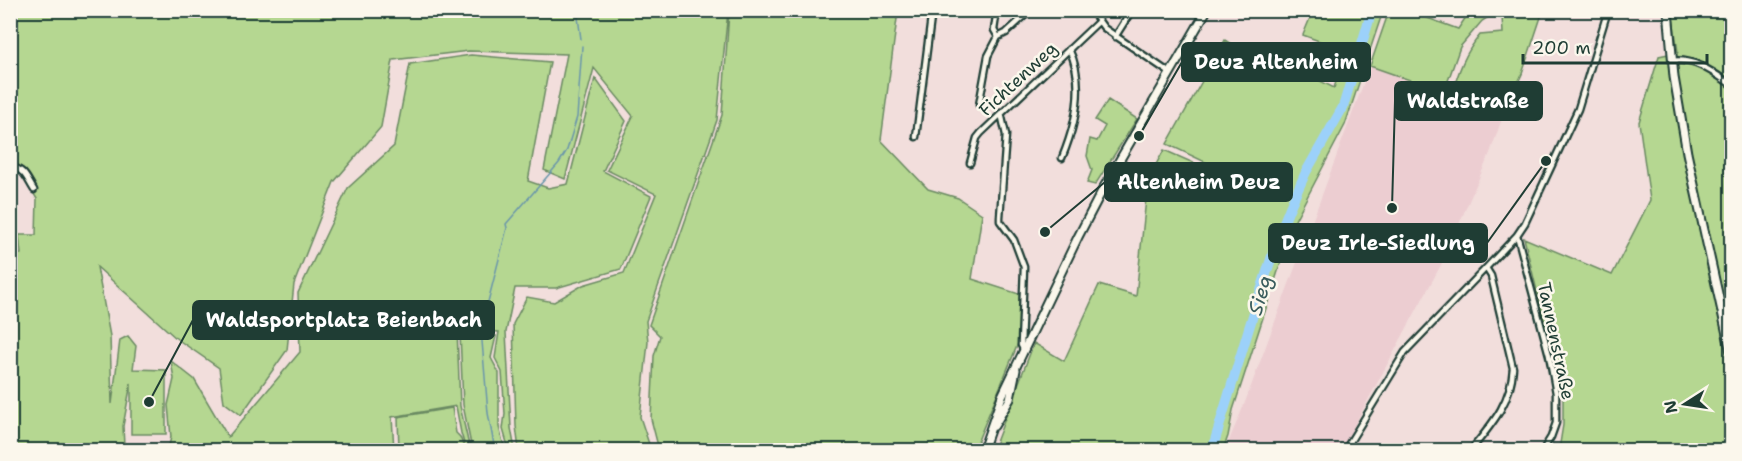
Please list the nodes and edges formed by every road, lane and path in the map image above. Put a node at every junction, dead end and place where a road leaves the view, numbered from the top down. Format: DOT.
graph roads {
  1 [pos="932,10"];
  2 [pos="997,10"];
  3 [pos="1031,10"];
  4 [pos="1091,10"];
  5 [pos="1132,10"];
  6 [pos="1207,10"];
  7 [pos="1608,10"];
  8 [pos="1668,10"];
  9 [pos="1098,22"];
  10 [pos="1115,36"];
  11 [pos="998,37"];
  12 [pos="1069,49"];
  13 [pos="1672,61"];
  14 [pos="1170,73"];
  15 [pos="1731,85"];
  16 [pos="979,105"];
  17 [pos="1001,113"];
  18 [pos="916,137"];
  19 [pos="1062,158"];
  20 [pos="970,163"];
  21 [pos="10,166"];
  22 [pos="34,190"];
  23 [pos="1517,235"];
  24 [pos="1486,268"];
  25 [pos="1024,352"];
  26 [pos="1731,357"];
  27 [pos="984,450"];
  28 [pos="1345,450"];
  29 [pos="1472,450"];
  30 [pos="1543,450"];
  1 -- 18 [label="street"];
  2 -- 11 [label="street"];
  3 -- 11 [label="street"];
  4 -- 9 [label="street"];
  5 -- 10 [label="street"];
  6 -- 14 [label="main road"];
  7 -- 23 [label="street"];
  8 -- 13 [label="main road"];
  9 -- 10 [label="street"];
  9 -- 12 [label="street, Fichtenweg"];
  10 -- 14 [label="street"];
  11 -- 16 [label="street"];
  12 -- 17 [label="street, Fichtenweg"];
  12 -- 19 [label="street"];
  13 -- 15 [label="street"];
  13 -- 26 [label="main road"];
  14 -- 25 [label="main road"];
  17 -- 20 [label="street, Fichtenweg"];
  17 -- 25 [label="street"];
  21 -- 22 [label="street"];
  23 -- 24 [label="street"];
  23 -- 30 [label="street, Tannenstraße"];
  24 -- 28 [label="street"];
  24 -- 29 [label="street"];
  25 -- 27 [label="main road"];
}
